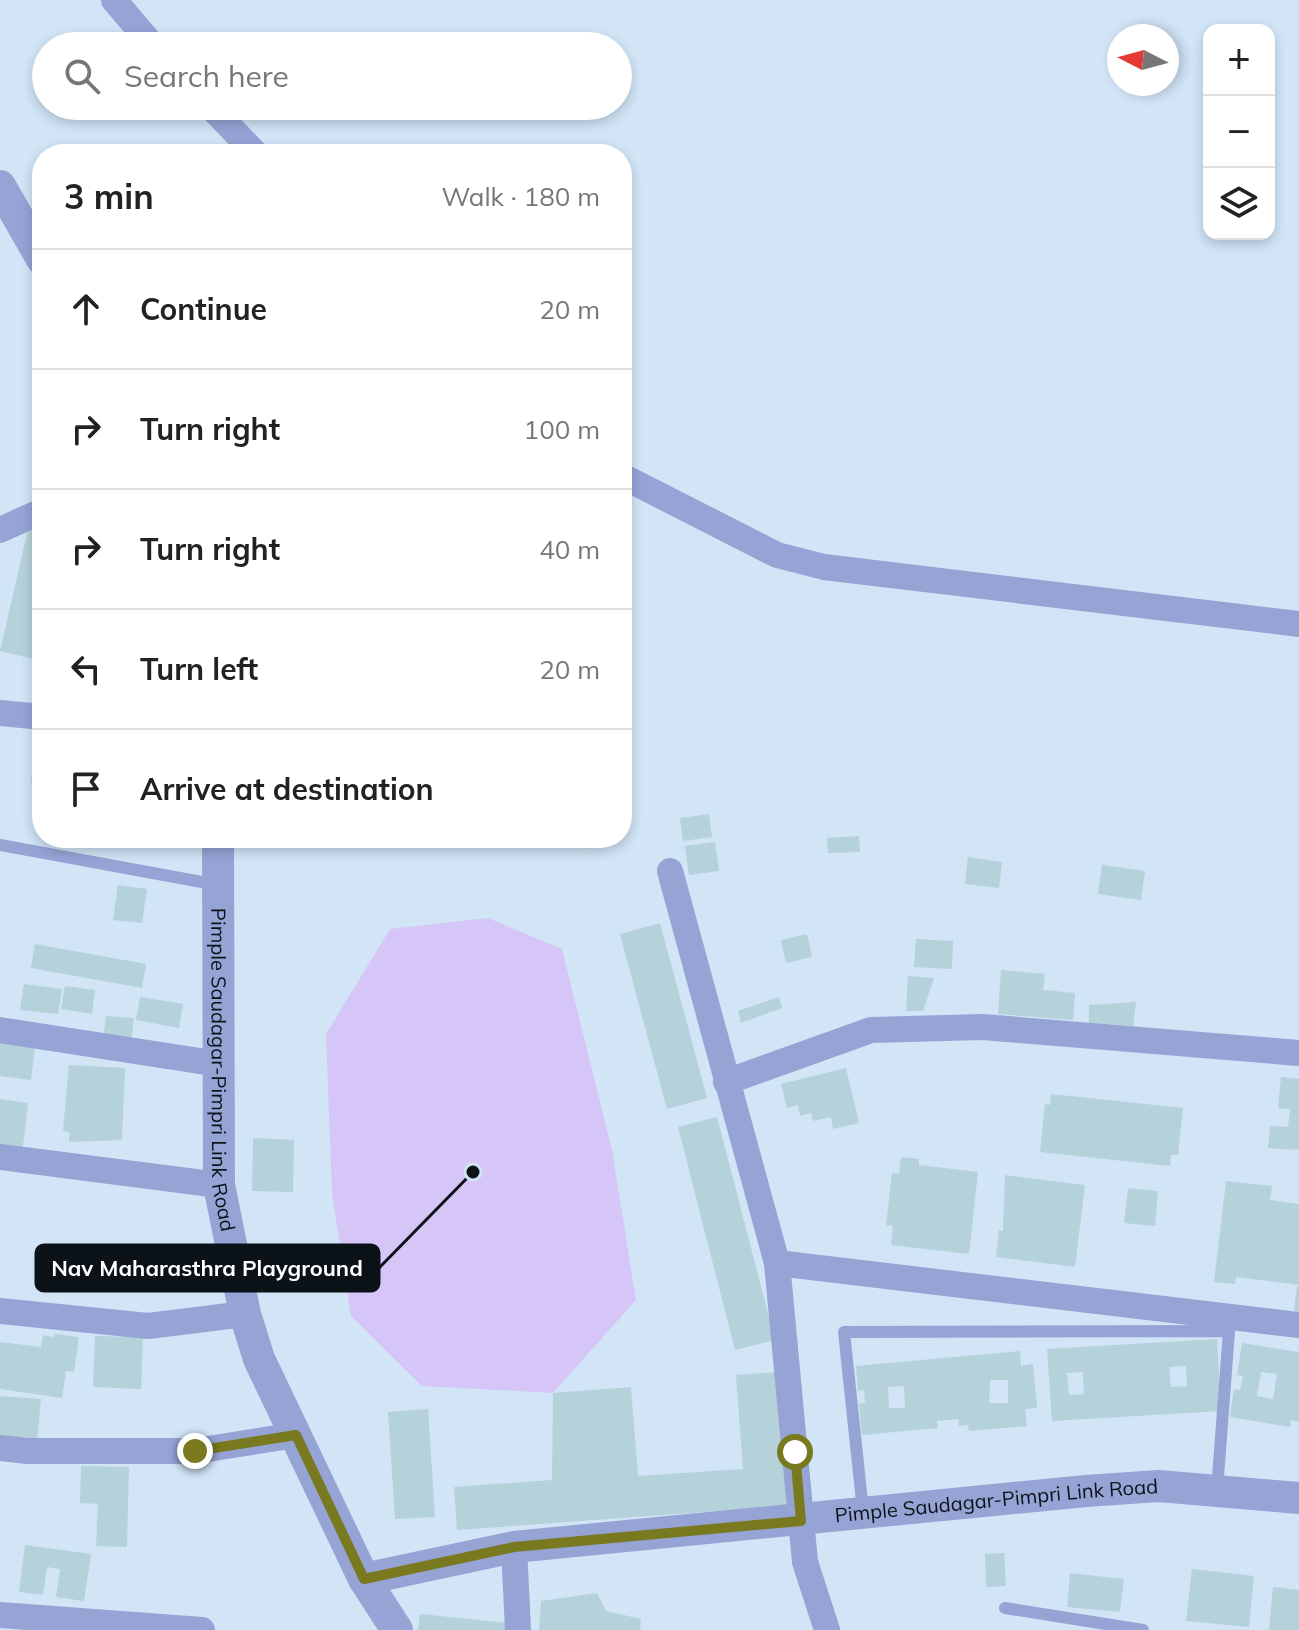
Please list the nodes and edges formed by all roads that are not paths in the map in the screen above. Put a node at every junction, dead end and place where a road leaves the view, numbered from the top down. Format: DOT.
graph roads {
  1 [pos="114,0"];
  2 [pos="141,32"];
  3 [pos="223,120"];
  4 [pos="246,144"];
  5 [pos="0,186"];
  6 [pos="32,242"];
  7 [pos="632,481"];
  8 [pos="32,516"];
  9 [pos="0,530"];
  10 [pos="1299,624"];
  11 [pos="0,713"];
  12 [pos="32,716"];
  13 [pos="0,845"];
  14 [pos="218,848"];
  15 [pos="670,871"];
  16 [pos="218,885"];
  17 [pos="0,1030"];
  18 [pos="1299,1053"];
  19 [pos="219,1064"];
  20 [pos="726,1082"];
  21 [pos="0,1157"];
  22 [pos="219,1185"];
  23 [pos="777,1263"];
  24 [pos="0,1311"];
  25 [pos="245,1314"];
  26 [pos="1299,1325"];
  27 [pos="296,1435"];
  28 [pos="0,1448"];
  29 [pos="1217,1490"];
  30 [pos="1299,1498"];
  31 [pos="863,1514"];
  32 [pos="801,1521"];
  33 [pos="514,1547"];
  34 [pos="364,1579"];
  35 [pos="1005,1608"];
  36 [pos="0,1615"];
  37 [pos="1117,1628"];
  38 [pos="202,1630"];
  39 [pos="397,1630"];
  40 [pos="518,1630"];
  41 [pos="827,1630"];
  42 [pos="1143,1630"];
  1 -- 2 [label="street"];
  3 -- 4 [label="street"];
  5 -- 6 [label="street"];
  7 -- 10 [label="street"];
  8 -- 9 [label="street"];
  11 -- 12 [label="street"];
  13 -- 16 [label="lane"];
  14 -- 16 [label="street, Pimple Saudagar-Pimpri Link Road"];
  15 -- 20 [label="street"];
  16 -- 19 [label="street, Pimple Saudagar-Pimpri Link Road"];
  17 -- 19 [label="street"];
  18 -- 20 [label="street"];
  19 -- 22 [label="street, Pimple Saudagar-Pimpri Link Road"];
  20 -- 23 [label="street"];
  21 -- 22 [label="street"];
  22 -- 25 [label="street, Pimple Saudagar-Pimpri Link Road"];
  23 -- 26 [label="street"];
  23 -- 32 [label="street"];
  24 -- 25 [label="street"];
  25 -- 27 [label="street, Pimple Saudagar-Pimpri Link Road"];
  27 -- 28 [label="street"];
  27 -- 34 [label="street, Pimple Saudagar-Pimpri Link Road"];
  29 -- 30 [label="street, Pimple Saudagar-Pimpri Link Road"];
  29 -- 31 [label="street, Pimple Saudagar-Pimpri Link Road"];
  29 -- 31 [label="lane"];
  31 -- 32 [label="street, Pimple Saudagar-Pimpri Link Road"];
  32 -- 33 [label="street, Pimple Saudagar-Pimpri Link Road"];
  32 -- 41 [label="street"];
  33 -- 34 [label="street, Pimple Saudagar-Pimpri Link Road"];
  33 -- 40 [label="street"];
  34 -- 39 [label="street"];
  35 -- 37 [label="lane"];
  36 -- 38 [label="street"];
  37 -- 42 [label="lane"];
}
